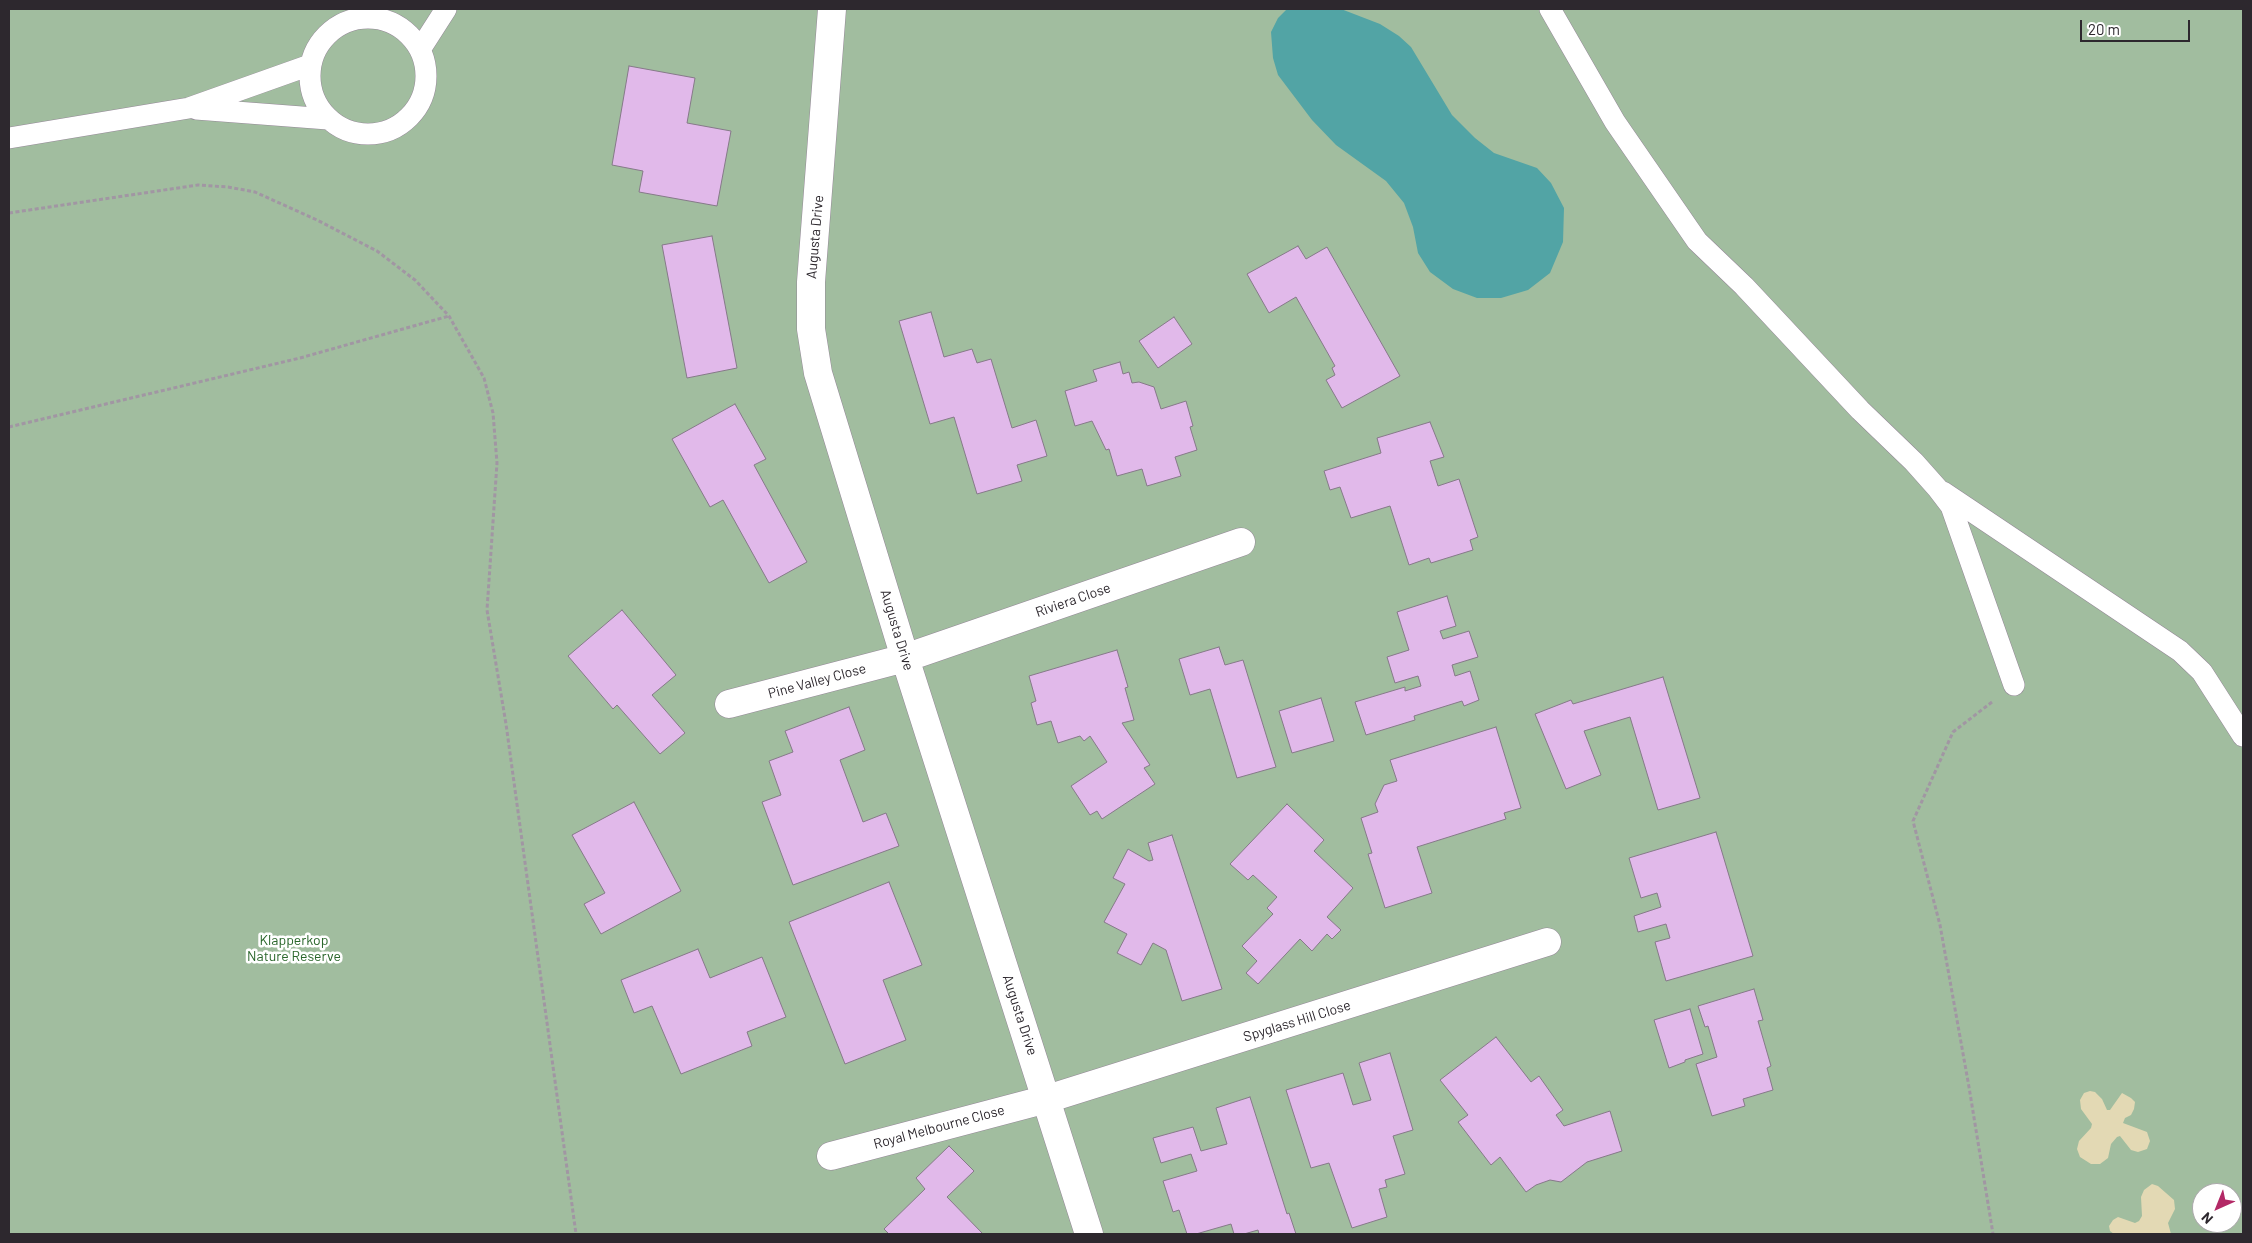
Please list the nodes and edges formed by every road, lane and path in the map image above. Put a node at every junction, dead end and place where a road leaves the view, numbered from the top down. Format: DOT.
graph roads {
  1 [pos="446,9"];
  2 [pos="832,9"];
  3 [pos="1550,9"];
  4 [pos="393,15"];
  5 [pos="420,48"];
  6 [pos="310,65"];
  7 [pos="189,108"];
  8 [pos="328,119"];
  9 [pos="9,138"];
  10 [pos="9,213"];
  11 [pos="449,316"];
  12 [pos="9,427"];
  13 [pos="1938,489"];
  14 [pos="1241,542"];
  15 [pos="905,658"];
  16 [pos="2014,685"];
  17 [pos="728,704"];
  18 [pos="2243,736"];
  19 [pos="1547,942"];
  20 [pos="1047,1099"];
  21 [pos="831,1156"];
  22 [pos="576,1234"];
  23 [pos="1089,1234"];
  24 [pos="1993,1234"];
  1 -- 5 [label="lane"];
  2 -- 15 [label="street, Augusta Drive"];
  3 -- 13 [label="lane"];
  4 -- 5 [label="lane"];
  4 -- 6 [label="lane"];
  5 -- 8 [label="lane"];
  6 -- 7 [label="lane"];
  6 -- 8 [label="lane"];
  7 -- 8 [label="lane"];
  7 -- 9 [label="lane"];
  10 -- 11 [label="path"];
  11 -- 12 [label="path"];
  11 -- 22 [label="path"];
  13 -- 16 [label="lane"];
  13 -- 18 [label="lane"];
  14 -- 15 [label="street, Riviera Close"];
  15 -- 17 [label="street, Pine Valley Close"];
  15 -- 20 [label="street, Augusta Drive"];
  16 -- 24 [label="path"];
  19 -- 20 [label="street, Spyglass Hill Close"];
  20 -- 21 [label="street, Royal Melbourne Close"];
  20 -- 23 [label="street, Augusta Drive"];
}
